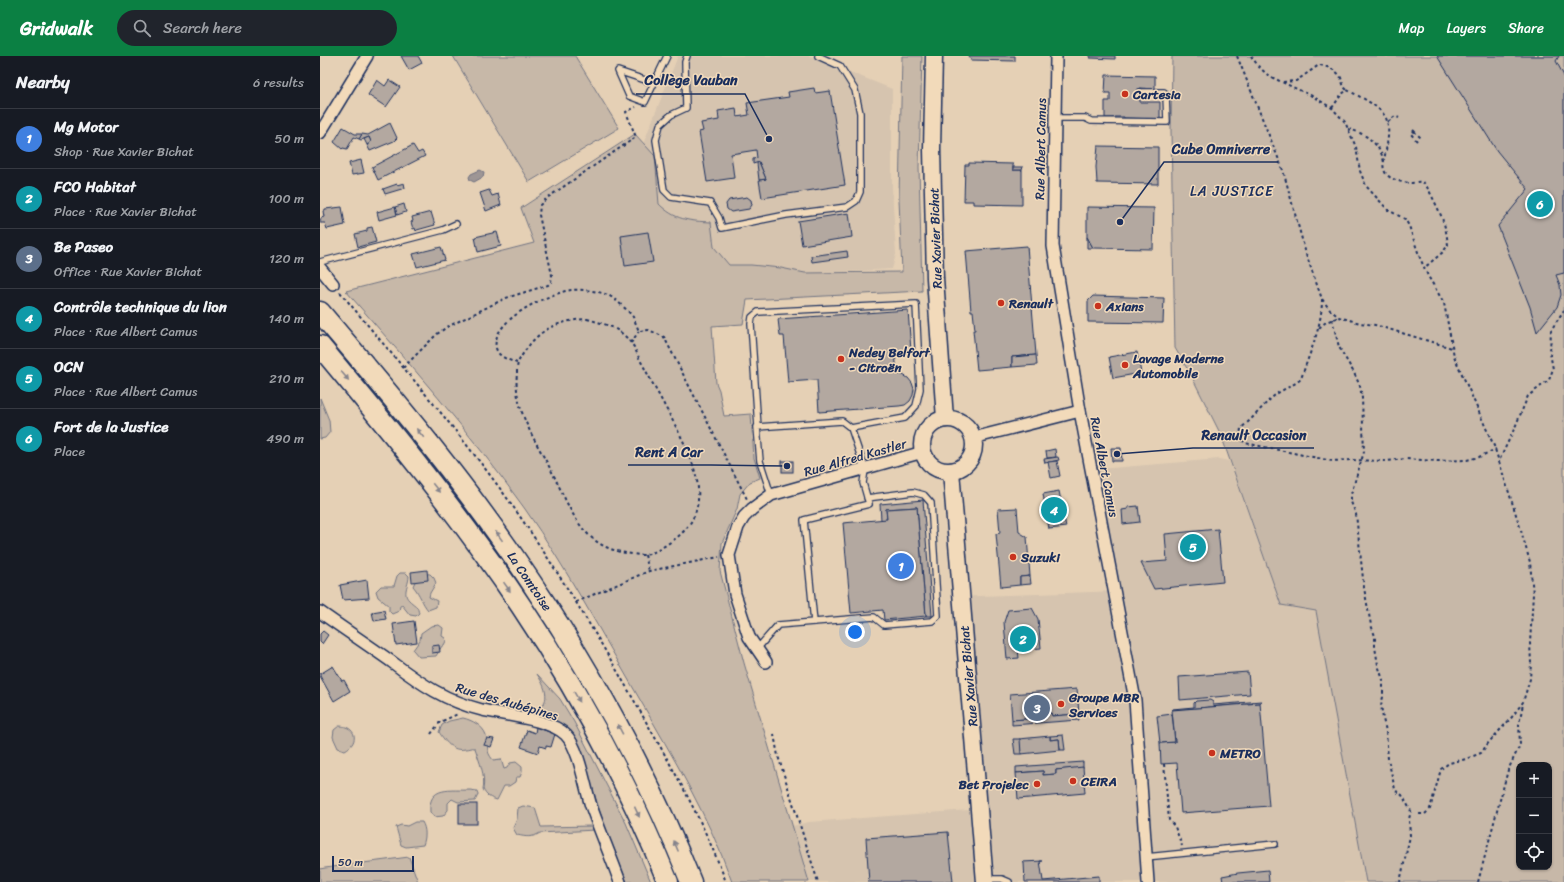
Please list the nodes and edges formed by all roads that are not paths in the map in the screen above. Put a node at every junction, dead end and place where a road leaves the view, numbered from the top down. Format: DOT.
graph roads {
  1 [pos="367,56"];
  2 [pos="667,56"];
  3 [pos="687,56"];
  4 [pos="818,56"];
  5 [pos="934,56"];
  6 [pos="1056,56"];
  7 [pos="654,83"];
  8 [pos="1140,92"];
  9 [pos="1055,118"];
  10 [pos="320,133"];
  11 [pos="456,224"];
  12 [pos="320,262"];
  13 [pos="320,268"];
  14 [pos="333,284"];
  15 [pos="320,312"];
  16 [pos="320,346"];
  17 [pos="1080,411"];
  18 [pos="945,419"];
  19 [pos="758,426"];
  20 [pos="851,428"];
  21 [pos="973,438"];
  22 [pos="924,452"];
  23 [pos="866,470"];
  24 [pos="951,471"];
  25 [pos="771,496"];
  26 [pos="867,498"];
  27 [pos="320,612"];
  28 [pos="814,622"];
  29 [pos="757,649"];
  30 [pos="766,662"];
  31 [pos="1275,844"];
  32 [pos="1146,857"];
  33 [pos="985,880"];
  34 [pos="620,882"];
  35 [pos="668,882"];
  36 [pos="691,882"];
  37 [pos="1009,882"];
  38 [pos="1148,882"];
  1 -- 10 [label="street"];
  2 -- 7 [label="lane"];
  3 -- 4 [label="lane"];
  5 -- 18 [label="main road, Rue Xavier Bichat"];
  6 -- 9 [label="street, Rue Albert Camus"];
  7 -- 7 [label="lane"];
  8 -- 9 [label="lane"];
  9 -- 17 [label="street, Rue Albert Camus"];
  11 -- 12 [label="lane"];
  13 -- 14 [label="street"];
  36 -- 15 [label="highway, La Comtoise, one-way"];
  16 -- 35 [label="highway, La Comtoise, one-way"];
  17 -- 21 [label="street"];
  17 -- 32 [label="street, Rue Albert Camus"];
  18 -- 21 [label="main road"];
  18 -- 22 [label="main road"];
  19 -- 20 [label="lane"];
  19 -- 20 [label="lane"];
  19 -- 25 [label="lane"];
  20 -- 23 [label="lane"];
  21 -- 24 [label="main road"];
  22 -- 23 [label="street, Rue Alfred Kastler"];
  22 -- 24 [label="main road"];
  23 -- 25 [label="street, Rue Alfred Kastler"];
  23 -- 26 [label="lane"];
  24 -- 33 [label="main road, Rue Xavier Bichat"];
  25 -- 29 [label="street, Rue Alfred Kastler"];
  26 -- 28 [label="lane"];
  26 -- 28 [label="lane"];
  27 -- 34 [label="street, Rue des Aubépines"];
  28 -- 29 [label="lane"];
  29 -- 30 [label="street, Rue Alfred Kastler"];
  31 -- 32 [label="lane"];
  32 -- 38 [label="street, Rue Albert Camus"];
  33 -- 37 [label="lane"];
}
